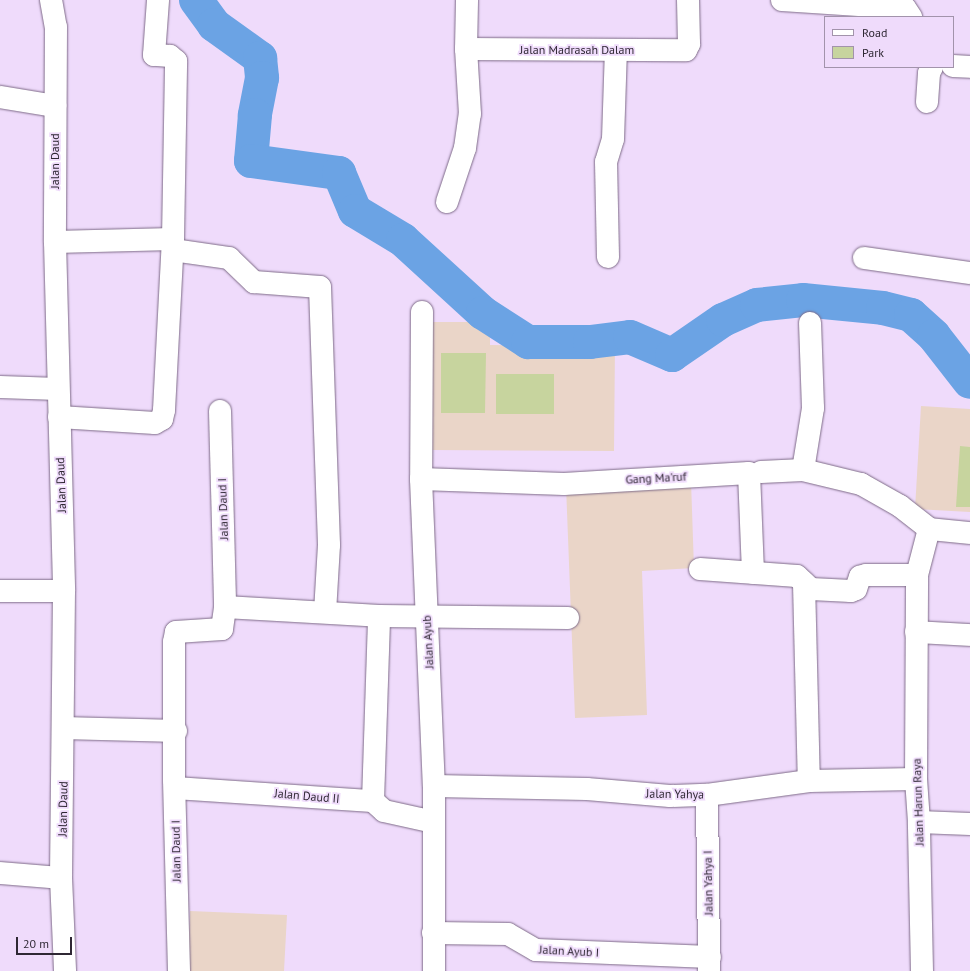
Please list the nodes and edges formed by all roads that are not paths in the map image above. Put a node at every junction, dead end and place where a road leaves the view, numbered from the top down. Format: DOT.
graph roads {
  1 [pos="51,0"];
  2 [pos="158,0"];
  3 [pos="467,0"];
  4 [pos="688,0"];
  5 [pos="782,0"];
  6 [pos="819,1"];
  7 [pos="910,16"];
  8 [pos="466,49"];
  9 [pos="616,50"];
  10 [pos="954,66"];
  11 [pos="970,67"];
  12 [pos="932,68"];
  13 [pos="0,97"];
  14 [pos="927,102"];
  15 [pos="55,106"];
  16 [pos="447,202"];
  17 [pos="55,242"];
  18 [pos="173,245"];
  19 [pos="608,256"];
  20 [pos="864,258"];
  21 [pos="970,273"];
  22 [pos="422,312"];
  23 [pos="810,323"];
  24 [pos="0,387"];
  25 [pos="58,389"];
  26 [pos="220,411"];
  27 [pos="59,417"];
  28 [pos="803,470"];
  29 [pos="755,473"];
  30 [pos="422,479"];
  31 [pos="929,529"];
  32 [pos="970,533"];
  33 [pos="700,569"];
  34 [pos="753,573"];
  35 [pos="917,575"];
  36 [pos="804,583"];
  37 [pos="0,591"];
  38 [pos="64,591"];
  39 [pos="225,607"];
  40 [pos="325,612"];
  41 [pos="379,616"];
  42 [pos="427,616"];
  43 [pos="568,618"];
  44 [pos="916,632"];
  45 [pos="970,635"];
  46 [pos="64,728"];
  47 [pos="176,731"];
  48 [pos="916,779"];
  49 [pos="809,781"];
  50 [pos="434,786"];
  51 [pos="175,788"];
  52 [pos="707,795"];
  53 [pos="373,801"];
  54 [pos="434,822"];
  55 [pos="919,822"];
  56 [pos="970,824"];
  57 [pos="0,873"];
  58 [pos="61,878"];
  59 [pos="433,933"];
  60 [pos="710,964"];
  61 [pos="65,971"];
  62 [pos="180,971"];
  63 [pos="434,971"];
  64 [pos="922,971"];
  1 -- 15 [label="street, Jalan Daud"];
  2 -- 18 [label="street"];
  3 -- 8 [label="street"];
  4 -- 9 [label="street, Jalan Madrasah Dalam"];
  5 -- 6 [label="street"];
  6 -- 7 [label="street"];
  8 -- 9 [label="street, Jalan Madrasah Dalam"];
  8 -- 16 [label="street"];
  9 -- 19 [label="street"];
  10 -- 11 [label="street"];
  12 -- 14 [label="street"];
  13 -- 15 [label="street"];
  15 -- 17 [label="street, Jalan Daud"];
  17 -- 18 [label="street"];
  17 -- 25 [label="street, Jalan Daud"];
  18 -- 27 [label="street"];
  18 -- 40 [label="street"];
  20 -- 21 [label="street"];
  22 -- 30 [label="street, Jalan Ayub"];
  23 -- 28 [label="street"];
  24 -- 25 [label="street"];
  25 -- 27 [label="street, Jalan Daud"];
  26 -- 39 [label="street, Jalan Daud I"];
  27 -- 38 [label="street, Jalan Daud"];
  28 -- 29 [label="street, Gang Ma'ruf"];
  28 -- 31 [label="street, Gang Ma'ruf"];
  29 -- 30 [label="street, Gang Ma'ruf"];
  29 -- 34 [label="street"];
  30 -- 42 [label="street, Jalan Ayub"];
  31 -- 32 [label="street"];
  31 -- 35 [label="street, Jalan Harun Raya"];
  33 -- 34 [label="street"];
  34 -- 36 [label="street"];
  35 -- 36 [label="street"];
  35 -- 44 [label="street, Jalan Harun Raya"];
  36 -- 49 [label="street"];
  37 -- 38 [label="street"];
  38 -- 46 [label="street, Jalan Daud"];
  39 -- 40 [label="street"];
  39 -- 47 [label="street, Jalan Daud I"];
  40 -- 41 [label="street"];
  41 -- 42 [label="street"];
  41 -- 53 [label="street"];
  42 -- 43 [label="street"];
  42 -- 50 [label="street, Jalan Ayub"];
  44 -- 45 [label="street"];
  44 -- 48 [label="street, Jalan Harun Raya"];
  46 -- 47 [label="street"];
  46 -- 58 [label="street, Jalan Daud"];
  47 -- 51 [label="street, Jalan Daud I"];
  48 -- 49 [label="street, Jalan Yahya"];
  48 -- 55 [label="street, Jalan Harun Raya"];
  49 -- 52 [label="street, Jalan Yahya"];
  50 -- 52 [label="street, Jalan Yahya"];
  50 -- 54 [label="street, Jalan Ayub"];
  51 -- 53 [label="street, Jalan Daud II"];
  51 -- 62 [label="street, Jalan Daud I"];
  52 -- 60 [label="street, Jalan Yahya I"];
  53 -- 54 [label="street"];
  54 -- 59 [label="street, Jalan Ayub"];
  55 -- 56 [label="street"];
  55 -- 64 [label="street, Jalan Harun Raya"];
  57 -- 58 [label="street"];
  58 -- 61 [label="street, Jalan Daud"];
  59 -- 60 [label="street, Jalan Ayub I"];
  59 -- 63 [label="street, Jalan Ayub"];
}
